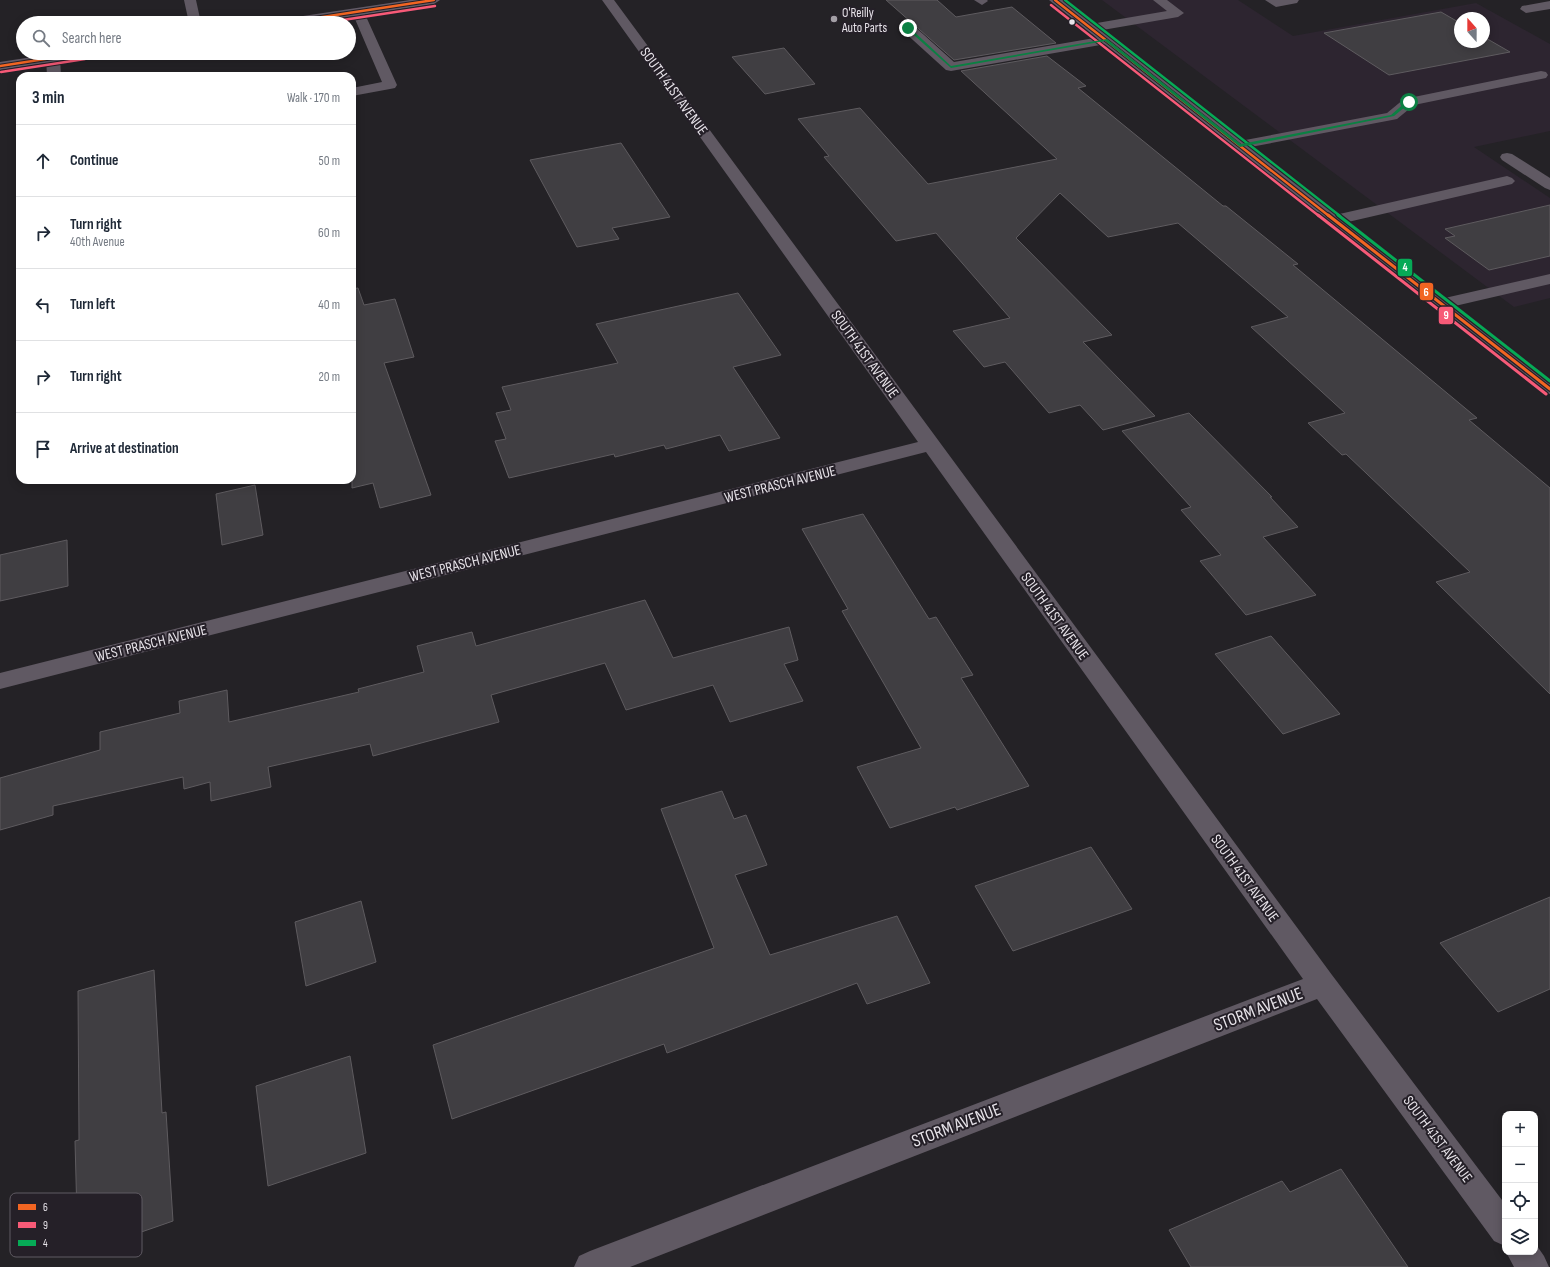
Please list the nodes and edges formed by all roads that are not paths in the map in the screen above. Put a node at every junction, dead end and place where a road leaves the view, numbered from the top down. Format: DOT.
graph roads {
  1 [pos="190,0"];
  2 [pos="434,0"];
  3 [pos="608,0"];
  4 [pos="1055,0"];
  5 [pos="1159,0"];
  6 [pos="1271,0"];
  7 [pos="1292,0"];
  8 [pos="1550,5"];
  9 [pos="1526,9"];
  10 [pos="358,12"];
  11 [pos="193,16"];
  12 [pos="331,16"];
  13 [pos="908,28"];
  14 [pos="1091,28"];
  15 [pos="1106,40"];
  16 [pos="40,60"];
  17 [pos="53,60"];
  18 [pos="0,66"];
  19 [pos="54,72"];
  20 [pos="1541,75"];
  21 [pos="356,91"];
  22 [pos="1240,146"];
  23 [pos="1507,157"];
  24 [pos="1507,181"];
  25 [pos="1550,185"];
  26 [pos="1335,220"];
  27 [pos="1550,279"];
  28 [pos="1442,304"];
  29 [pos="1550,389"];
  30 [pos="931,445"];
  31 [pos="0,681"];
  32 [pos="1322,984"];
  33 [pos="1502,1226"];
  34 [pos="1524,1255"];
  35 [pos="590,1267"];
  36 [pos="1533,1267"];
  1 -- 11 [label="street"];
  2 -- 10 [label="main road"];
  3 -- 30 [label="street, SOUTH 41ST AVENUE"];
  4 -- 14 [label="main road"];
  5 -- 14 [label="street"];
  6 -- 7 [label="street"];
  8 -- 9 [label="street"];
  10 -- 12 [label="main road"];
  10 -- 21 [label="street"];
  13 -- 15 [label="street"];
  14 -- 15 [label="main road"];
  15 -- 22 [label="main road"];
  16 -- 18 [label="main road"];
  17 -- 19 [label="street"];
  20 -- 22 [label="street"];
  22 -- 26 [label="main road"];
  23 -- 25 [label="street"];
  24 -- 26 [label="street"];
  26 -- 28 [label="main road"];
  27 -- 28 [label="street"];
  28 -- 29 [label="main road"];
  30 -- 31 [label="street, WEST PRASCH AVENUE"];
  30 -- 32 [label="street, SOUTH 41ST AVENUE"];
  32 -- 33 [label="street, SOUTH 41ST AVENUE"];
  32 -- 35 [label="street, STORM AVENUE"];
  34 -- 36 [label="street"];
}
